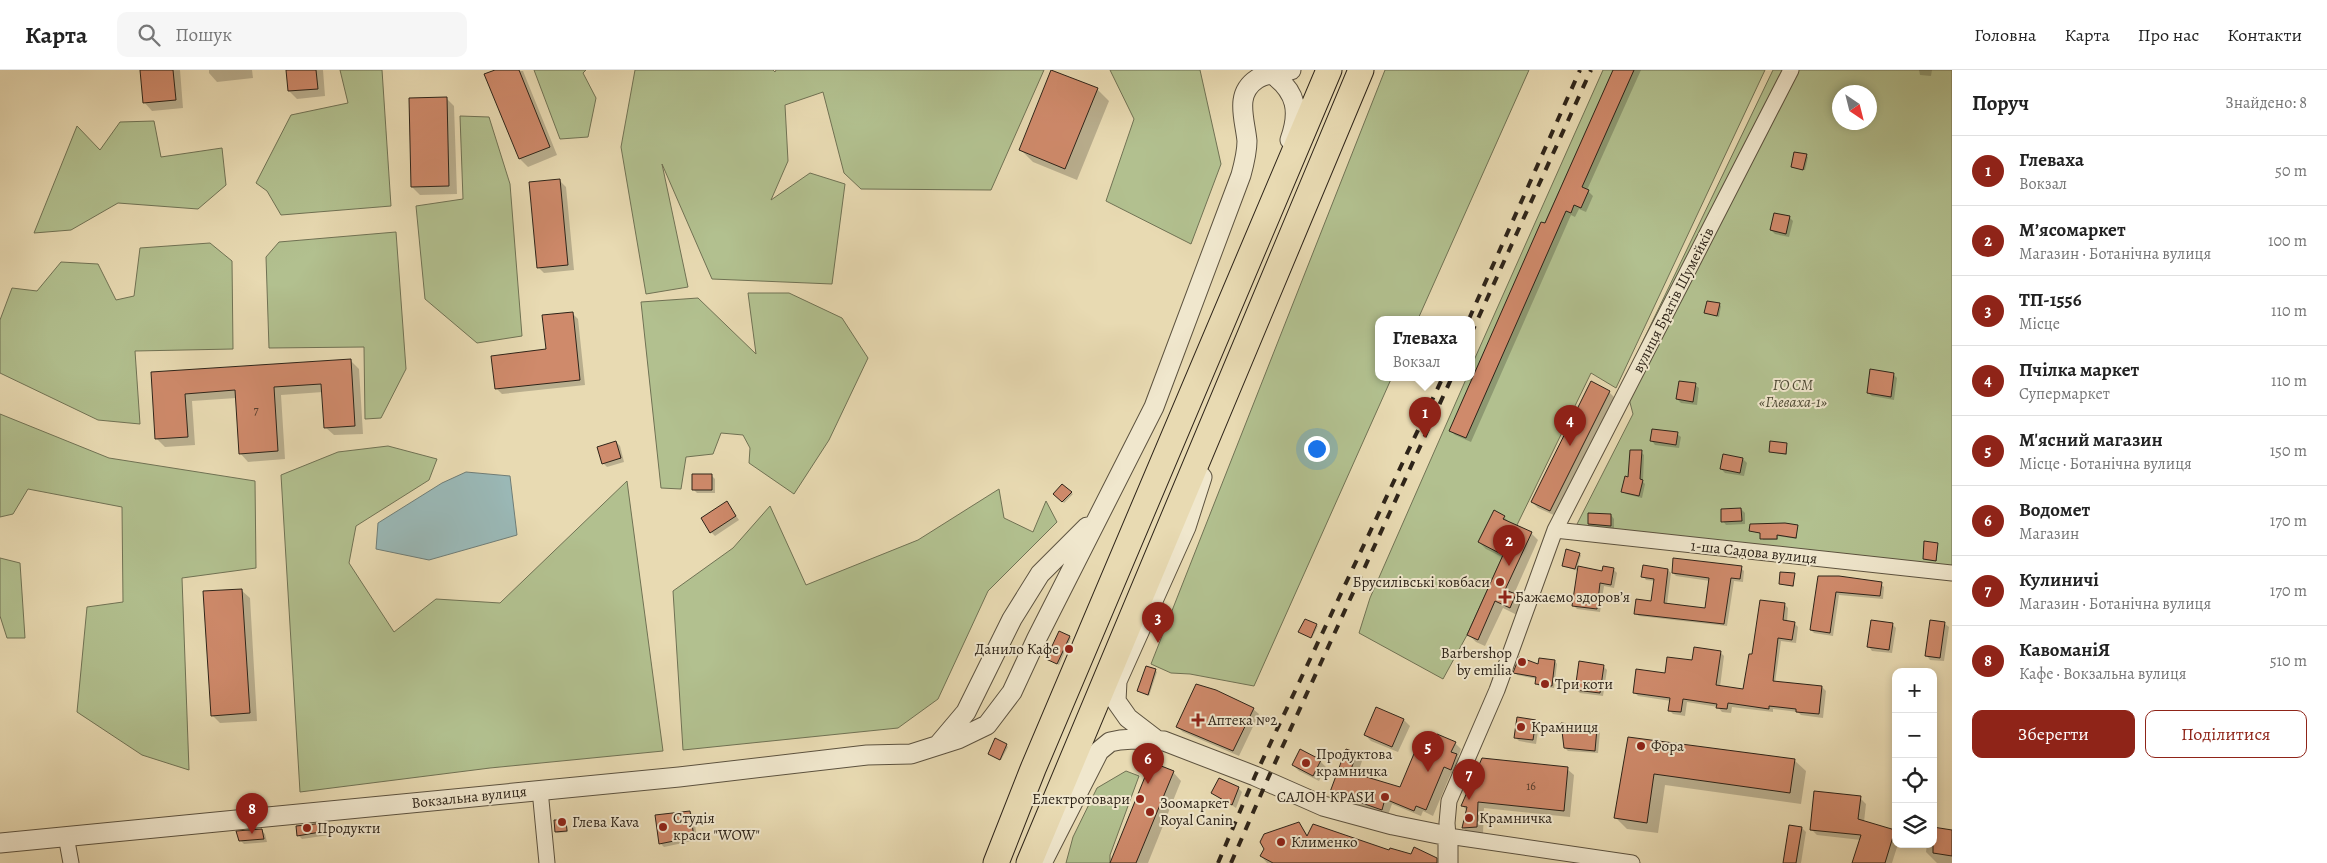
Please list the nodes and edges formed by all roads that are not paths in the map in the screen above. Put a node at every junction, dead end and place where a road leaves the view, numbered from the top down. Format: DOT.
graph roads {
  1 [pos="1291,70"];
  2 [pos="1328,70"];
  3 [pos="1361,70"];
  4 [pos="1791,70"];
  5 [pos="1272,74"];
  6 [pos="1273,200"];
  7 [pos="1225,399"];
  8 [pos="1098,516"];
  9 [pos="1555,530"];
  10 [pos="1952,573"];
  11 [pos="1012,619"];
  12 [pos="1037,638"];
  13 [pos="975,694"];
  14 [pos="1000,709"];
  15 [pos="1158,742"];
  16 [pos="936,748"];
  17 [pos="540,790"];
  18 [pos="66,836"];
  19 [pos="1448,836"];
  20 [pos="0,843"];
  21 [pos="71,863"];
  22 [pos="547,863"];
  23 [pos="996,863"];
  24 [pos="1030,863"];
  25 [pos="1042,863"];
  26 [pos="1448,863"];
  27 [pos="1632,863"];
  1 -- 5 [label="street, Вокзальна вулиця"];
  2 -- 6 [label="highway"];
  3 -- 7 [label="highway"];
  4 -- 9 [label="street, вулиця Братів Шумейків"];
  5 -- 6 [label="street"];
  5 -- 8 [label="street, Вокзальна вулиця"];
  6 -- 23 [label="highway"];
  7 -- 15 [label="street"];
  7 -- 24 [label="highway"];
  8 -- 11 [label="street"];
  8 -- 12 [label="street, Вокзальна вулиця"];
  9 -- 10 [label="street, 1-ша Садова вулиця"];
  9 -- 19 [label="street, вулиця Братів Шумейків"];
  11 -- 12 [label="street"];
  11 -- 13 [label="street"];
  12 -- 14 [label="street, Вокзальна вулиця"];
  13 -- 14 [label="street"];
  13 -- 16 [label="street"];
  14 -- 16 [label="street, Вокзальна вулиця"];
  15 -- 19 [label="street"];
  15 -- 25 [label="street"];
  16 -- 17 [label="street, Вокзальна вулиця"];
  17 -- 18 [label="street, Вокзальна вулиця"];
  17 -- 22 [label="street"];
  18 -- 20 [label="street, Вокзальна вулиця"];
  18 -- 21 [label="street"];
  19 -- 26 [label="street"];
  19 -- 27 [label="street"];
}
